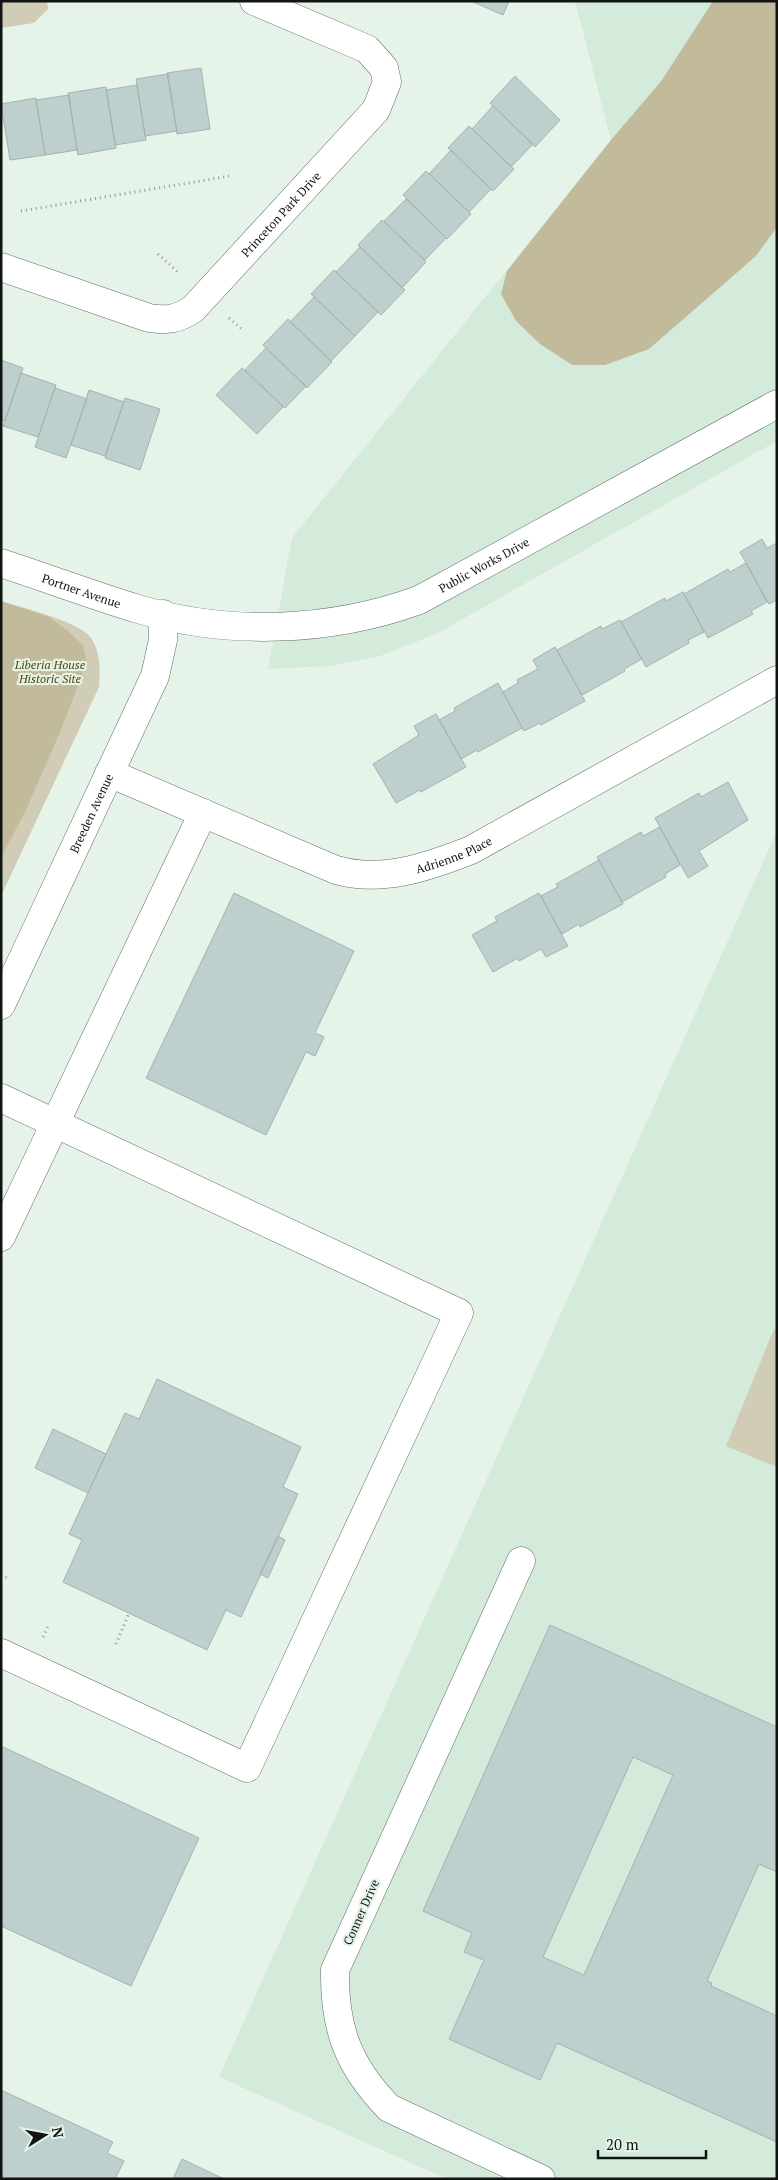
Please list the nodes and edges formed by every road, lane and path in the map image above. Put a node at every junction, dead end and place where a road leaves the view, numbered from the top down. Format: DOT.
graph roads {
  1 [pos="254,1"];
  2 [pos="230,176"];
  3 [pos="21,211"];
  4 [pos="1,268"];
  5 [pos="777,404"];
  6 [pos="1,563"];
  7 [pos="163,614"];
  8 [pos="777,680"];
  9 [pos="109,773"];
  10 [pos="203,813"];
  11 [pos="1,1005"];
  12 [pos="1,1098"];
  13 [pos="55,1123"];
  14 [pos="1,1237"];
  15 [pos="521,1561"];
  16 [pos="1,1575"];
  17 [pos="10,1579"];
  18 [pos="129,1613"];
  19 [pos="116,1644"];
  20 [pos="1,1653"];
  21 [pos="541,2179"];
  1 -- 4 [label="street, Princeton Park Drive"];
  2 -- 3 [label="path"];
  5 -- 7 [label="street, Public Works Drive"];
  6 -- 7 [label="street, Portner Avenue"];
  7 -- 9 [label="street, Breeden Avenue"];
  8 -- 10 [label="street, Adrienne Place"];
  9 -- 10 [label="street, Adrienne Place"];
  9 -- 11 [label="street, Breeden Avenue"];
  10 -- 13 [label="street"];
  12 -- 13 [label="street"];
  13 -- 14 [label="street"];
  13 -- 20 [label="street"];
  15 -- 21 [label="street, Conner Drive"];
  16 -- 17 [label="path"];
  18 -- 19 [label="path"];
}
